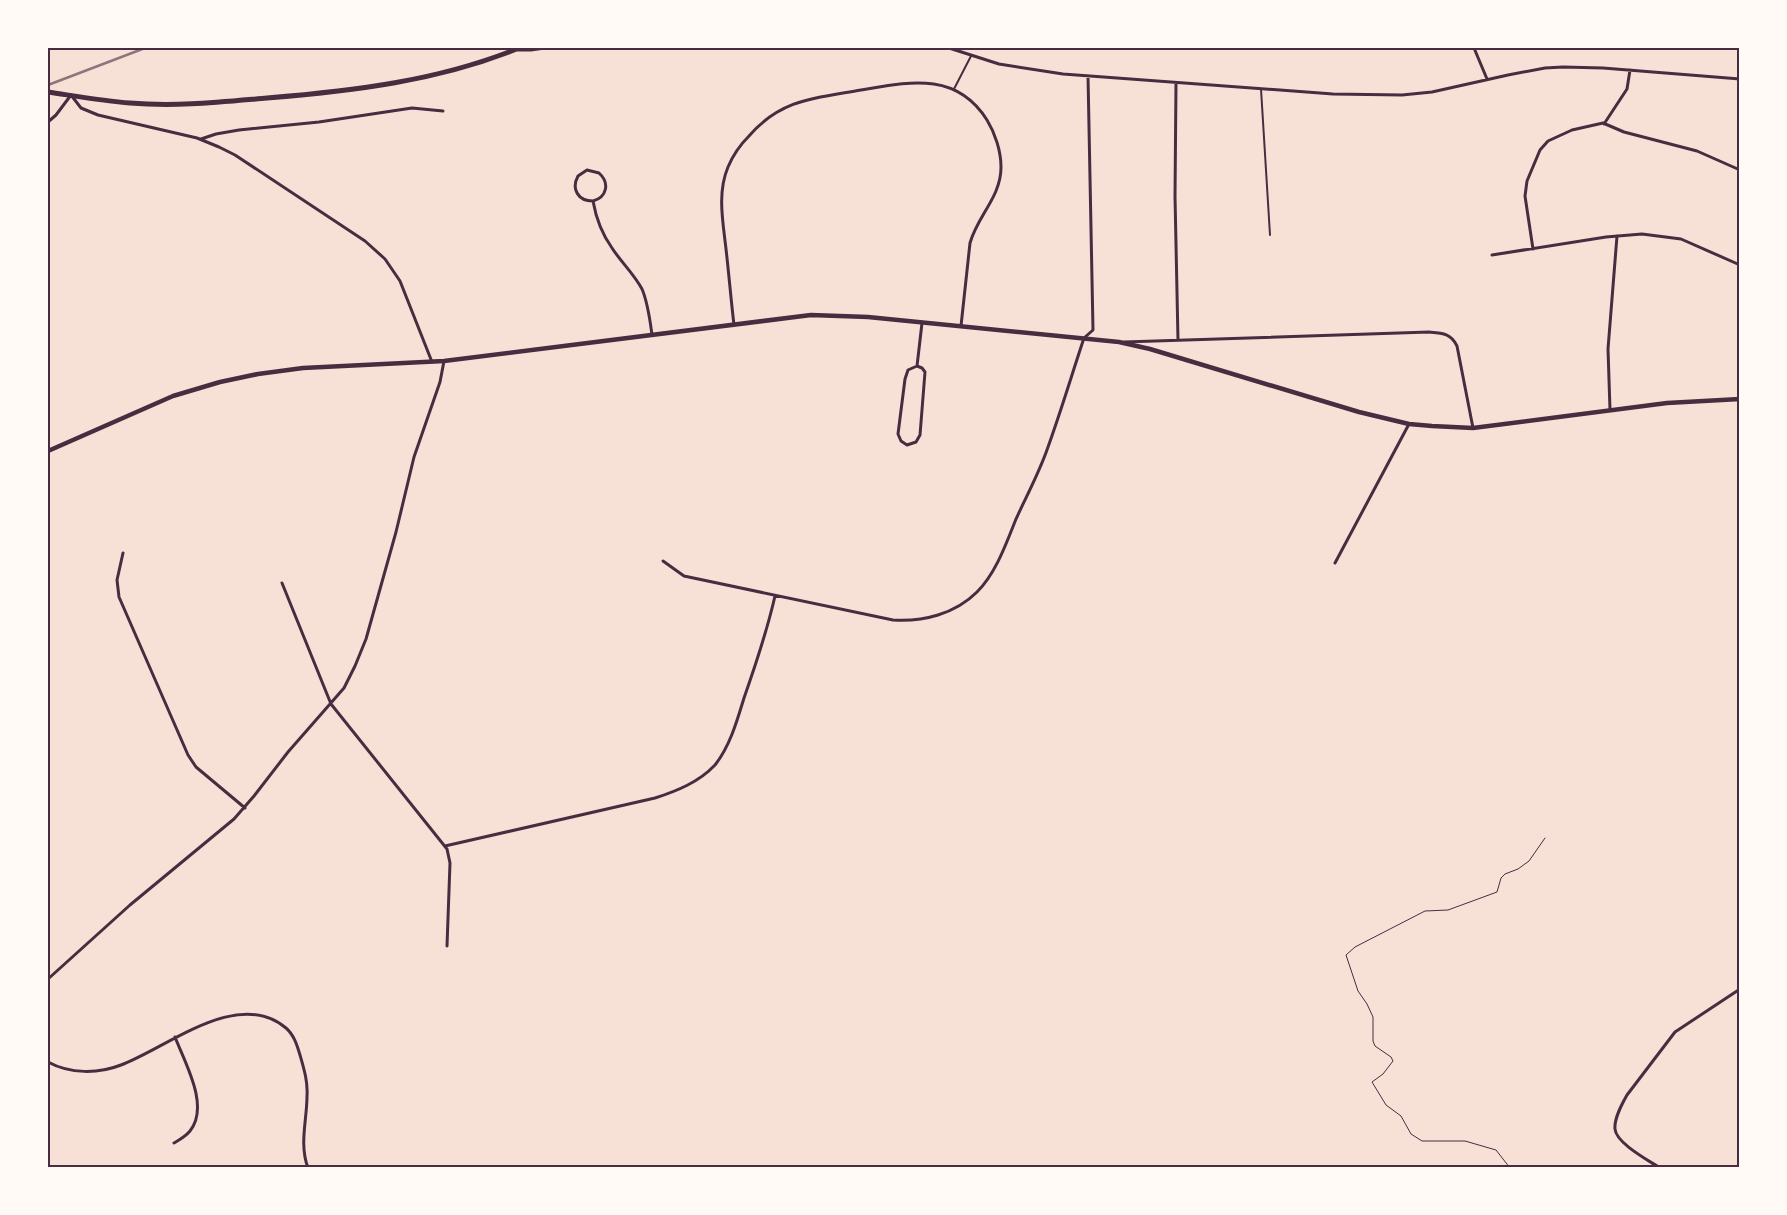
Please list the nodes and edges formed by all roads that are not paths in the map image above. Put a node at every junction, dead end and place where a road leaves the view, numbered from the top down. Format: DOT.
graph roads {
  1 [pos="517,48"];
  2 [pos="545,48"];
  3 [pos="950,48"];
  4 [pos="1474,48"];
  5 [pos="972,56"];
  6 [pos="1630,70"];
  7 [pos="1088,76"];
  8 [pos="1740,79"];
  9 [pos="1487,80"];
  10 [pos="1176,83"];
  11 [pos="954,89"];
  12 [pos="1260,89"];
  13 [pos="48,92"];
  14 [pos="71,95"];
  15 [pos="443,111"];
  16 [pos="48,122"];
  17 [pos="1604,124"];
  18 [pos="201,139"];
  19 [pos="1740,170"];
  20 [pos="592,201"];
  21 [pos="1270,235"];
  22 [pos="1617,236"];
  23 [pos="1533,249"];
  24 [pos="1492,256"];
  25 [pos="1740,264"];
  26 [pos="922,323"];
  27 [pos="734,325"];
  28 [pos="961,326"];
  29 [pos="652,335"];
  30 [pos="1084,338"];
  31 [pos="1178,340"];
  32 [pos="1119,342"];
  33 [pos="444,361"];
  34 [pos="432,362"];
  35 [pos="917,366"];
  36 [pos="1740,398"];
  37 [pos="1610,410"];
  38 [pos="1410,424"];
  39 [pos="1473,428"];
  40 [pos="48,451"];
  41 [pos="123,553"];
  42 [pos="663,561"];
  43 [pos="1335,563"];
  44 [pos="282,584"];
  45 [pos="775,596"];
  46 [pos="331,704"];
  47 [pos="245,808"];
  48 [pos="445,846"];
  49 [pos="447,946"];
  50 [pos="48,979"];
  51 [pos="1740,989"];
  52 [pos="175,1038"];
  53 [pos="48,1062"];
  54 [pos="174,1143"];
  55 [pos="308,1168"];
  56 [pos="1660,1168"];
  1 -- 2 [label="street"];
  1 -- 14 [label="main road"];
  3 -- 5 [label="street"];
  4 -- 9 [label="street"];
  5 -- 7 [label="street"];
  5 -- 11 [label="lane"];
  6 -- 8 [label="street"];
  6 -- 9 [label="street"];
  6 -- 17 [label="street"];
  7 -- 10 [label="street"];
  7 -- 30 [label="street"];
  9 -- 12 [label="street"];
  10 -- 12 [label="street"];
  10 -- 31 [label="street"];
  11 -- 27 [label="street"];
  11 -- 28 [label="street"];
  12 -- 21 [label="lane"];
  13 -- 14 [label="main road"];
  14 -- 16 [label="street"];
  14 -- 18 [label="street"];
  15 -- 18 [label="street"];
  17 -- 19 [label="street"];
  17 -- 23 [label="street"];
  18 -- 34 [label="street"];
  20 -- 20 [label="street"];
  20 -- 29 [label="street"];
  22 -- 23 [label="street"];
  22 -- 25 [label="street"];
  22 -- 37 [label="street"];
  23 -- 24 [label="street"];
  26 -- 27 [label="street"];
  26 -- 28 [label="street"];
  26 -- 35 [label="street"];
  27 -- 29 [label="street"];
  28 -- 30 [label="street"];
  29 -- 33 [label="street"];
  30 -- 32 [label="street"];
  30 -- 45 [label="street"];
  31 -- 32 [label="street"];
  31 -- 39 [label="street"];
  32 -- 38 [label="street"];
  33 -- 34 [label="street"];
  33 -- 46 [label="street"];
  34 -- 40 [label="street"];
  35 -- 35 [label="street"];
  36 -- 37 [label="street"];
  37 -- 39 [label="street"];
  38 -- 39 [label="street"];
  38 -- 43 [label="street"];
  41 -- 47 [label="street"];
  42 -- 45 [label="street"];
  44 -- 46 [label="street"];
  45 -- 48 [label="street"];
  46 -- 47 [label="street"];
  46 -- 48 [label="street"];
  47 -- 50 [label="street"];
  48 -- 49 [label="street"];
  51 -- 56 [label="street"];
  52 -- 53 [label="street"];
  52 -- 54 [label="street"];
  52 -- 55 [label="street"];
}
